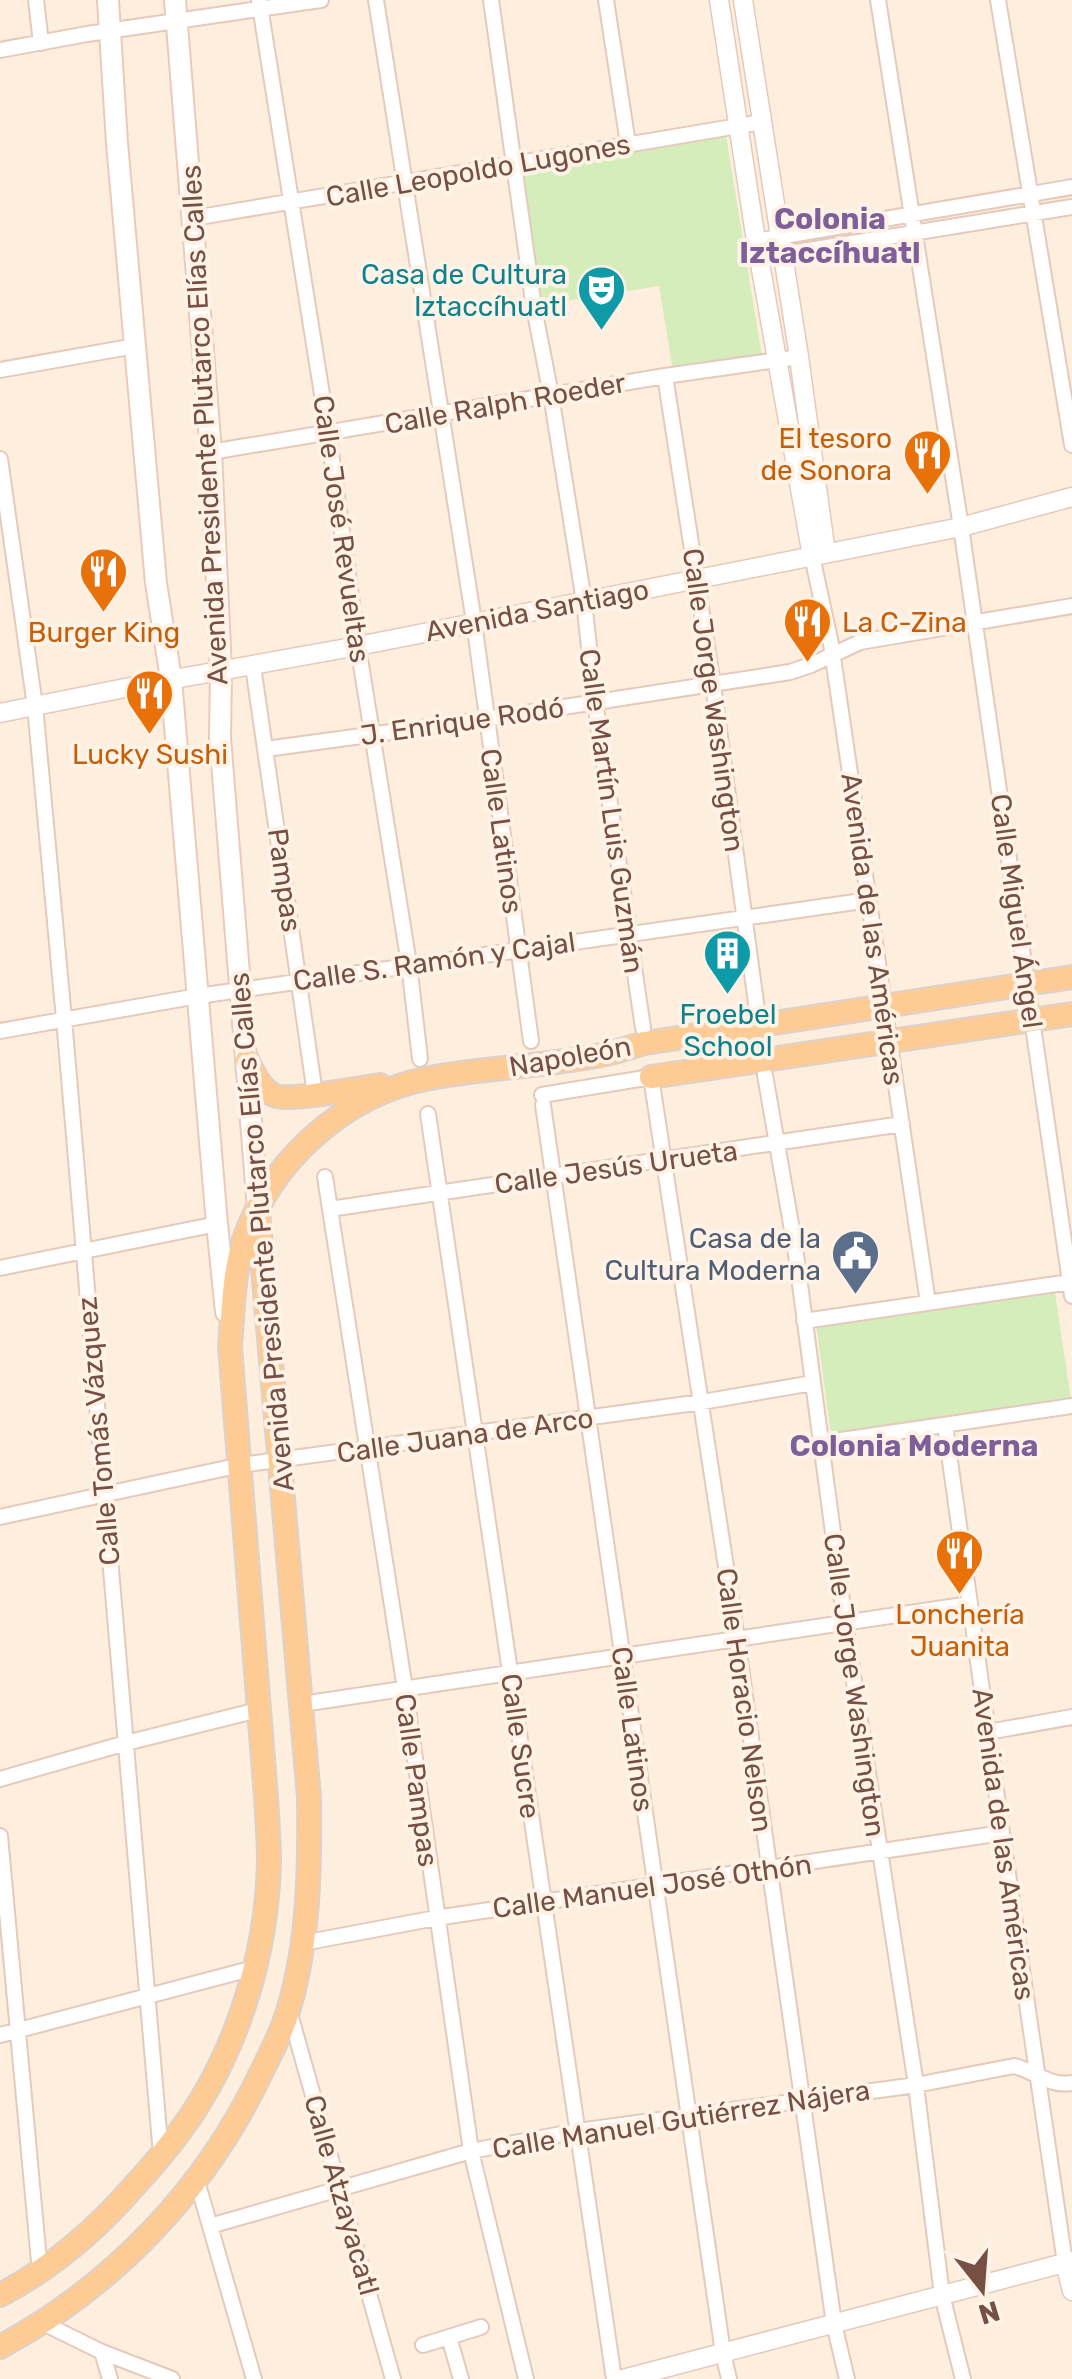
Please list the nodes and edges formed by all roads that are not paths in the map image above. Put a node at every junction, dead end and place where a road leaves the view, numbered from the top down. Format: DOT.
graph roads {
  1 [pos="36,0"];
  2 [pos="108,0"];
  3 [pos="175,0"];
  4 [pos="321,0"];
  5 [pos="376,0"];
  6 [pos="492,0"];
  7 [pos="606,0"];
  8 [pos="720,0"];
  9 [pos="743,0"];
  10 [pos="878,0"];
  11 [pos="998,0"];
  12 [pos="260,5"];
  13 [pos="178,22"];
  14 [pos="111,30"];
  15 [pos="41,43"];
  16 [pos="0,50"];
  17 [pos="762,122"];
  18 [pos="740,126"];
  19 [pos="628,144"];
  20 [pos="513,164"];
  21 [pos="404,182"];
  22 [pos="1072,187"];
  23 [pos="1030,194"];
  24 [pos="292,201"];
  25 [pos="1072,207"];
  26 [pos="912,214"];
  27 [pos="1033,214"];
  28 [pos="194,218"];
  29 [pos="915,231"];
  30 [pos="781,245"];
  31 [pos="758,249"];
  32 [pos="135,346"];
  33 [pos="799,356"];
  34 [pos="778,360"];
  35 [pos="0,370"];
  36 [pos="665,376"];
  37 [pos="551,395"];
  38 [pos="442,413"];
  39 [pos="328,432"];
  40 [pos="1072,445"];
  41 [pos="211,452"];
  42 [pos="0,459"];
  43 [pos="1072,497"];
  44 [pos="962,527"];
  45 [pos="819,554"];
  46 [pos="696,580"];
  47 [pos="584,601"];
  48 [pos="1072,606"];
  49 [pos="975,621"];
  50 [pos="474,622"];
  51 [pos="358,646"];
  52 [pos="832,654"];
  53 [pos="254,666"];
  54 [pos="221,672"];
  55 [pos="172,679"];
  56 [pos="713,685"];
  57 [pos="595,702"];
  58 [pos="35,706"];
  59 [pos="0,713"];
  60 [pos="486,719"];
  61 [pos="372,735"];
  62 [pos="266,749"];
  63 [pos="869,900"];
  64 [pos="745,917"];
  65 [pos="629,933"];
  66 [pos="518,948"];
  67 [pos="409,964"];
  68 [pos="1072,977"];
  69 [pos="299,981"];
  70 [pos="1027,982"];
  71 [pos="241,990"];
  72 [pos="198,996"];
  73 [pos="884,1007"];
  74 [pos="1072,1014"];
  75 [pos="64,1019"];
  76 [pos="1032,1020"];
  77 [pos="759,1024"];
  78 [pos="643,1028"];
  79 [pos="0,1031"];
  80 [pos="530,1041"];
  81 [pos="890,1041"];
  82 [pos="246,1060"];
  83 [pos="422,1069"];
  84 [pos="765,1075"];
  85 [pos="651,1077"];
  86 [pos="314,1094"];
  87 [pos="542,1100"];
  88 [pos="428,1114"];
  89 [pos="902,1124"];
  90 [pos="776,1144"];
  91 [pos="663,1161"];
  92 [pos="552,1176"];
  93 [pos="325,1177"];
  94 [pos="439,1192"];
  95 [pos="258,1208"];
  96 [pos="330,1209"];
  97 [pos="216,1224"];
  98 [pos="82,1252"];
  99 [pos="0,1268"];
  100 [pos="1071,1289"];
  101 [pos="928,1303"];
  102 [pos="804,1322"];
  103 [pos="230,1347"];
  104 [pos="812,1382"];
  105 [pos="702,1402"];
  106 [pos="1072,1406"];
  107 [pos="587,1418"];
  108 [pos="946,1426"];
  109 [pos="475,1434"];
  110 [pos="821,1443"];
  111 [pos="367,1449"];
  112 [pos="279,1460"];
  113 [pos="240,1465"];
  114 [pos="104,1494"];
  115 [pos="0,1517"];
  116 [pos="970,1604"];
  117 [pos="845,1622"];
  118 [pos="737,1639"];
  119 [pos="623,1656"];
  120 [pos="511,1672"];
  121 [pos="405,1688"];
  122 [pos="302,1704"];
  123 [pos="258,1710"];
  124 [pos="1072,1717"];
  125 [pos="988,1732"];
  126 [pos="126,1743"];
  127 [pos="0,1779"];
  128 [pos="1002,1834"];
  129 [pos="0,1836"];
  130 [pos="880,1852"];
  131 [pos="770,1870"];
  132 [pos="656,1885"];
  133 [pos="542,1902"];
  134 [pos="436,1918"];
  135 [pos="303,1943"];
  136 [pos="254,1968"];
  137 [pos="147,1995"];
  138 [pos="289,2010"];
  139 [pos="18,2030"];
  140 [pos="0,2035"];
  141 [pos="1038,2076"];
  142 [pos="1072,2083"];
  143 [pos="916,2084"];
  144 [pos="801,2100"];
  145 [pos="690,2116"];
  146 [pos="578,2130"];
  147 [pos="471,2151"];
  148 [pos="161,2156"];
  149 [pos="197,2180"];
  150 [pos="340,2187"];
  151 [pos="210,2226"];
  152 [pos="1068,2262"];
  153 [pos="40,2272"];
  154 [pos="1072,2291"];
  155 [pos="0,2294"];
  156 [pos="942,2295"];
  157 [pos="41,2322"];
  158 [pos="834,2324"];
  159 [pos="481,2327"];
  160 [pos="450,2337"];
  161 [pos="423,2345"];
  162 [pos="0,2347"];
  163 [pos="102,2352"];
  164 [pos="722,2353"];
  165 [pos="110,2379"];
  166 [pos="172,2379"];
  167 [pos="254,2379"];
  168 [pos="394,2379"];
  169 [pos="461,2379"];
  170 [pos="526,2379"];
  171 [pos="614,2379"];
  172 [pos="623,2379"];
  173 [pos="730,2379"];
  174 [pos="848,2379"];
  175 [pos="964,2379"];
  1 -- 15 [label="street"];
  2 -- 14 [label="main road, Avenida Presidente Plutarco Elías Calles"];
  3 -- 13 [label="main road, Avenida Presidente Plutarco Elías Calles"];
  4 -- 12 [label="street"];
  5 -- 21 [label="street, Calle Latinos"];
  6 -- 20 [label="street, Calle Martín Luis Guzmán"];
  7 -- 19 [label="street"];
  8 -- 18 [label="street"];
  9 -- 17 [label="street"];
  10 -- 26 [label="street, Calle Miguel Ángel"];
  11 -- 23 [label="street"];
  12 -- 13 [label="street"];
  12 -- 24 [label="street, Calle José Revueltas"];
  13 -- 14 [label="street"];
  13 -- 28 [label="main road, Avenida Presidente Plutarco Elías Calles"];
  14 -- 15 [label="street"];
  14 -- 32 [label="main road, Avenida Presidente Plutarco Elías Calles"];
  15 -- 16 [label="street"];
  17 -- 18 [label="street, Calle Leopoldo Lugones"];
  17 -- 30 [label="street"];
  18 -- 19 [label="street, Calle Leopoldo Lugones"];
  18 -- 31 [label="street"];
  19 -- 20 [label="street, Calle Leopoldo Lugones"];
  20 -- 21 [label="street, Calle Leopoldo Lugones"];
  20 -- 37 [label="street, Calle Martín Luis Guzmán"];
  21 -- 24 [label="street, Calle Leopoldo Lugones"];
  21 -- 38 [label="street, Calle Latinos"];
  22 -- 23 [label="street"];
  23 -- 26 [label="street"];
  23 -- 27 [label="street"];
  24 -- 28 [label="street, Calle Leopoldo Lugones"];
  24 -- 39 [label="street, Calle José Revueltas"];
  25 -- 27 [label="street"];
  26 -- 29 [label="street, Calle Miguel Ángel"];
  26 -- 30 [label="street"];
  27 -- 29 [label="street"];
  27 -- 40 [label="street"];
  28 -- 41 [label="main road, Avenida Presidente Plutarco Elías Calles"];
  29 -- 30 [label="street"];
  29 -- 44 [label="street, Calle Miguel Ángel"];
  30 -- 31 [label="street"];
  30 -- 33 [label="street"];
  31 -- 34 [label="street"];
  32 -- 35 [label="street"];
  32 -- 55 [label="main road, Avenida Presidente Plutarco Elías Calles"];
  33 -- 34 [label="street, Calle Ralph Roeder"];
  33 -- 45 [label="street"];
  34 -- 36 [label="street, Calle Ralph Roeder"];
  34 -- 45 [label="street"];
  36 -- 37 [label="street, Calle Ralph Roeder"];
  36 -- 46 [label="street, Calle Jorge Washington"];
  37 -- 38 [label="street, Calle Ralph Roeder"];
  37 -- 47 [label="street, Calle Martín Luis Guzmán"];
  38 -- 39 [label="street, Calle Ralph Roeder"];
  38 -- 50 [label="street, Calle Latinos"];
  39 -- 41 [label="street, Calle Ralph Roeder"];
  39 -- 51 [label="street, Calle José Revueltas"];
  41 -- 54 [label="main road, Avenida Presidente Plutarco Elías Calles"];
  42 -- 58 [label="street, Calle Tomás Vázquez"];
  43 -- 44 [label="street, Avenida Santiago"];
  44 -- 45 [label="street, Avenida Santiago"];
  44 -- 49 [label="street, Calle Miguel Ángel"];
  45 -- 46 [label="street, Avenida Santiago"];
  45 -- 52 [label="street, Avenida de las Américas"];
  46 -- 47 [label="street, Avenida Santiago"];
  46 -- 56 [label="street, Calle Jorge Washington"];
  47 -- 50 [label="street, Avenida Santiago"];
  47 -- 57 [label="street, Calle Martín Luis Guzmán"];
  48 -- 49 [label="street, J. Enrique Rodó"];
  49 -- 52 [label="street, J. Enrique Rodó"];
  49 -- 70 [label="street, Calle Miguel Ángel"];
  50 -- 51 [label="street, Avenida Santiago"];
  50 -- 60 [label="street, Calle Latinos"];
  51 -- 53 [label="street, Avenida Santiago"];
  51 -- 61 [label="street, Calle José Revueltas"];
  52 -- 56 [label="street, J. Enrique Rodó"];
  52 -- 63 [label="street, Avenida de las Américas"];
  53 -- 54 [label="street, Avenida Santiago"];
  53 -- 62 [label="street, Pampas"];
  54 -- 55 [label="street, Avenida Santiago"];
  54 -- 71 [label="main road, Avenida Presidente Plutarco Elías Calles"];
  55 -- 58 [label="street, Avenida Santiago"];
  55 -- 72 [label="main road, Avenida Presidente Plutarco Elías Calles"];
  56 -- 57 [label="street, J. Enrique Rodó"];
  56 -- 64 [label="street, Calle Jorge Washington"];
  57 -- 60 [label="street, J. Enrique Rodó"];
  57 -- 65 [label="street, Calle Martín Luis Guzmán"];
  58 -- 59 [label="street, Avenida Santiago"];
  58 -- 75 [label="street, Calle Tomás Vázquez"];
  60 -- 61 [label="street, J. Enrique Rodó"];
  60 -- 66 [label="street, Calle Latinos"];
  61 -- 62 [label="street, J. Enrique Rodó"];
  61 -- 67 [label="street, Calle José Revueltas"];
  62 -- 69 [label="street, Pampas"];
  63 -- 64 [label="street, Calle S. Ramón y Cajal"];
  63 -- 73 [label="street, Avenida de las Américas"];
  64 -- 65 [label="street, Calle S. Ramón y Cajal"];
  64 -- 77 [label="street, Calle Jorge Washington"];
  65 -- 66 [label="street, Calle S. Ramón y Cajal"];
  65 -- 78 [label="street, Calle Martín Luis Guzmán"];
  66 -- 67 [label="street, Calle S. Ramón y Cajal"];
  66 -- 80 [label="street, Calle Latinos"];
  67 -- 69 [label="street, Calle S. Ramón y Cajal"];
  67 -- 83 [label="street, Calle José Revueltas"];
  68 -- 70 [label="main road, Napoleón"];
  69 -- 71 [label="street, Calle S. Ramón y Cajal"];
  69 -- 86 [label="street, Pampas"];
  70 -- 73 [label="main road, Napoleón"];
  70 -- 76 [label="street, Calle Miguel Ángel"];
  71 -- 72 [label="street, Calle S. Ramón y Cajal"];
  71 -- 82 [label="main road, Avenida Presidente Plutarco Elías Calles"];
  72 -- 75 [label="street, Calle S. Ramón y Cajal"];
  72 -- 97 [label="main road, Avenida Presidente Plutarco Elías Calles"];
  73 -- 77 [label="main road, Napoleón"];
  73 -- 81 [label="street, Avenida de las Américas"];
  74 -- 76 [label="main road, Napoleón"];
  75 -- 79 [label="street, Calle S. Ramón y Cajal"];
  75 -- 98 [label="street, Calle Tomás Vázquez"];
  76 -- 81 [label="main road, Napoleón"];
  76 -- 100 [label="street, Calle Miguel Ángel"];
  77 -- 83 [label="main road, Napoleón"];
  81 -- 85 [label="main road, Napoleón"];
  81 -- 89 [label="street, Avenida de las Américas"];
  82 -- 86 [label="main road"];
  82 -- 95 [label="main road, Avenida Presidente Plutarco Elías Calles"];
  83 -- 86 [label="main road"];
  83 -- 95 [label="main road, Napoleón"];
  84 -- 90 [label="street, Calle Jorge Washington"];
  85 -- 87 [label="street, Napoleón"];
  85 -- 91 [label="street, Calle Horacio Nelson"];
  87 -- 92 [label="street, Calle Latinos"];
  88 -- 94 [label="street, Calle Sucre"];
  89 -- 90 [label="street, Calle Jesús Urueta"];
  89 -- 101 [label="street, Avenida de las Américas"];
  90 -- 91 [label="street, Calle Jesús Urueta"];
  90 -- 102 [label="street, Calle Jorge Washington"];
  91 -- 92 [label="street, Calle Jesús Urueta"];
  91 -- 105 [label="street, Calle Horacio Nelson"];
  92 -- 94 [label="street, Calle Jesús Urueta"];
  92 -- 107 [label="street, Calle Latinos"];
  93 -- 96 [label="street, Calle Pampas"];
  94 -- 96 [label="street, Calle Jesús Urueta"];
  94 -- 109 [label="street, Calle Sucre"];
  95 -- 103 [label="main road, Napoleón"];
  95 -- 112 [label="main road, Avenida Presidente Plutarco Elías Calles"];
  96 -- 111 [label="street, Calle Pampas"];
  97 -- 98 [label="street"];
  97 -- 103 [label="main road, Avenida Presidente Plutarco Elías Calles"];
  98 -- 99 [label="street"];
  98 -- 114 [label="street, Calle Tomás Vázquez"];
  100 -- 101 [label="street"];
  101 -- 102 [label="street"];
  102 -- 104 [label="street, Calle Jorge Washington"];
  103 -- 113 [label="main road, Avenida Presidente Plutarco Elías Calles"];
  104 -- 105 [label="street, Calle Juana de Arco"];
  104 -- 110 [label="street, Calle Jorge Washington"];
  105 -- 107 [label="street, Calle Juana de Arco"];
  105 -- 118 [label="street, Calle Horacio Nelson"];
  106 -- 108 [label="street"];
  107 -- 109 [label="street, Calle Juana de Arco"];
  107 -- 119 [label="street, Calle Latinos"];
  108 -- 110 [label="street"];
  108 -- 116 [label="street, Avenida de las Américas"];
  109 -- 111 [label="street, Calle Juana de Arco"];
  109 -- 120 [label="street, Calle Sucre"];
  110 -- 117 [label="street, Calle Jorge Washington"];
  111 -- 112 [label="street, Calle Juana de Arco"];
  111 -- 121 [label="street, Calle Pampas"];
  112 -- 113 [label="street, Calle Juana de Arco"];
  112 -- 122 [label="main road, Avenida Presidente Plutarco Elías Calles"];
  113 -- 114 [label="street, Calle Juana de Arco"];
  113 -- 123 [label="main road, Avenida Presidente Plutarco Elías Calles"];
  114 -- 115 [label="street, Calle Juana de Arco"];
  114 -- 126 [label="street, Calle Tomás Vázquez"];
  116 -- 117 [label="street"];
  116 -- 125 [label="street, Avenida de las Américas"];
  117 -- 118 [label="street"];
  117 -- 130 [label="street, Calle Jorge Washington"];
  118 -- 119 [label="street"];
  118 -- 131 [label="street, Calle Horacio Nelson"];
  119 -- 120 [label="street"];
  119 -- 132 [label="street, Calle Latinos"];
  120 -- 121 [label="street"];
  120 -- 133 [label="street, Calle Sucre"];
  121 -- 122 [label="street"];
  121 -- 134 [label="street, Calle Pampas"];
  122 -- 135 [label="main road, Avenida Presidente Plutarco Elías Calles"];
  123 -- 126 [label="street"];
  123 -- 136 [label="main road, Avenida Presidente Plutarco Elías Calles"];
  124 -- 125 [label="street"];
  125 -- 128 [label="street, Avenida de las Américas"];
  126 -- 127 [label="street"];
  126 -- 137 [label="street, Calle Tomás Vázquez"];
  128 -- 130 [label="street, Calle Manuel José Othón"];
  128 -- 141 [label="street, Avenida de las Américas"];
  129 -- 139 [label="street"];
  130 -- 131 [label="street, Calle Manuel José Othón"];
  130 -- 143 [label="street, Calle Jorge Washington"];
  131 -- 132 [label="street, Calle Manuel José Othón"];
  131 -- 144 [label="street, Calle Horacio Nelson"];
  132 -- 133 [label="street, Calle Manuel José Othón"];
  132 -- 145 [label="street, Calle Latinos"];
  133 -- 134 [label="street, Calle Manuel José Othón"];
  133 -- 146 [label="street, Calle Sucre"];
  134 -- 135 [label="street, Calle Manuel José Othón"];
  134 -- 147 [label="street, Calle Pampas"];
  135 -- 138 [label="main road, Avenida Presidente Plutarco Elías Calles"];
  136 -- 137 [label="street"];
  136 -- 148 [label="main road, Avenida Presidente Plutarco Elías Calles"];
  137 -- 139 [label="street"];
  137 -- 148 [label="street, Calle Tomás Vázquez"];
  138 -- 149 [label="main road, Avenida Presidente Plutarco Elías Calles"];
  138 -- 150 [label="street, Calle Atzayacatl"];
  139 -- 140 [label="street"];
  139 -- 153 [label="street"];
  141 -- 142 [label="street, Calle Manuel Gutiérrez Nájera"];
  141 -- 143 [label="street, Calle Manuel Gutiérrez Nájera"];
  141 -- 152 [label="street, Avenida de las Américas"];
  143 -- 144 [label="street, Calle Manuel Gutiérrez Nájera"];
  143 -- 156 [label="street, Calle Jorge Washington"];
  144 -- 145 [label="street, Calle Manuel Gutiérrez Nájera"];
  144 -- 158 [label="street, Calle Horacio Nelson"];
  145 -- 146 [label="street, Calle Manuel Gutiérrez Nájera"];
  145 -- 164 [label="street, Calle Latinos"];
  146 -- 147 [label="street, Calle Manuel Gutiérrez Nájera"];
  146 -- 171 [label="street, Calle Sucre"];
  147 -- 150 [label="street, Calle Manuel Gutiérrez Nájera"];
  147 -- 170 [label="street, Calle Pampas"];
  148 -- 153 [label="main road, Avenida Presidente Plutarco Elías Calles"];
  149 -- 151 [label="street"];
  149 -- 157 [label="main road, Avenida Presidente Plutarco Elías Calles"];
  150 -- 151 [label="street, Calle Manuel Gutiérrez Nájera"];
  150 -- 168 [label="street, Calle Atzayacatl"];
  151 -- 167 [label="street"];
  152 -- 154 [label="street"];
  152 -- 156 [label="street"];
  153 -- 155 [label="main road, Avenida Presidente Plutarco Elías Calles"];
  156 -- 158 [label="street"];
  156 -- 175 [label="street, Calle Jorge Washington"];
  157 -- 162 [label="main road, Avenida Presidente Plutarco Elías Calles"];
  157 -- 163 [label="street"];
  158 -- 164 [label="street"];
  158 -- 174 [label="street, Calle Horacio Nelson"];
  159 -- 160 [label="street"];
  160 -- 161 [label="street"];
  160 -- 169 [label="street"];
  163 -- 165 [label="street"];
  163 -- 166 [label="street"];
  164 -- 172 [label="street"];
  164 -- 173 [label="street, Calle Latinos"];
}
